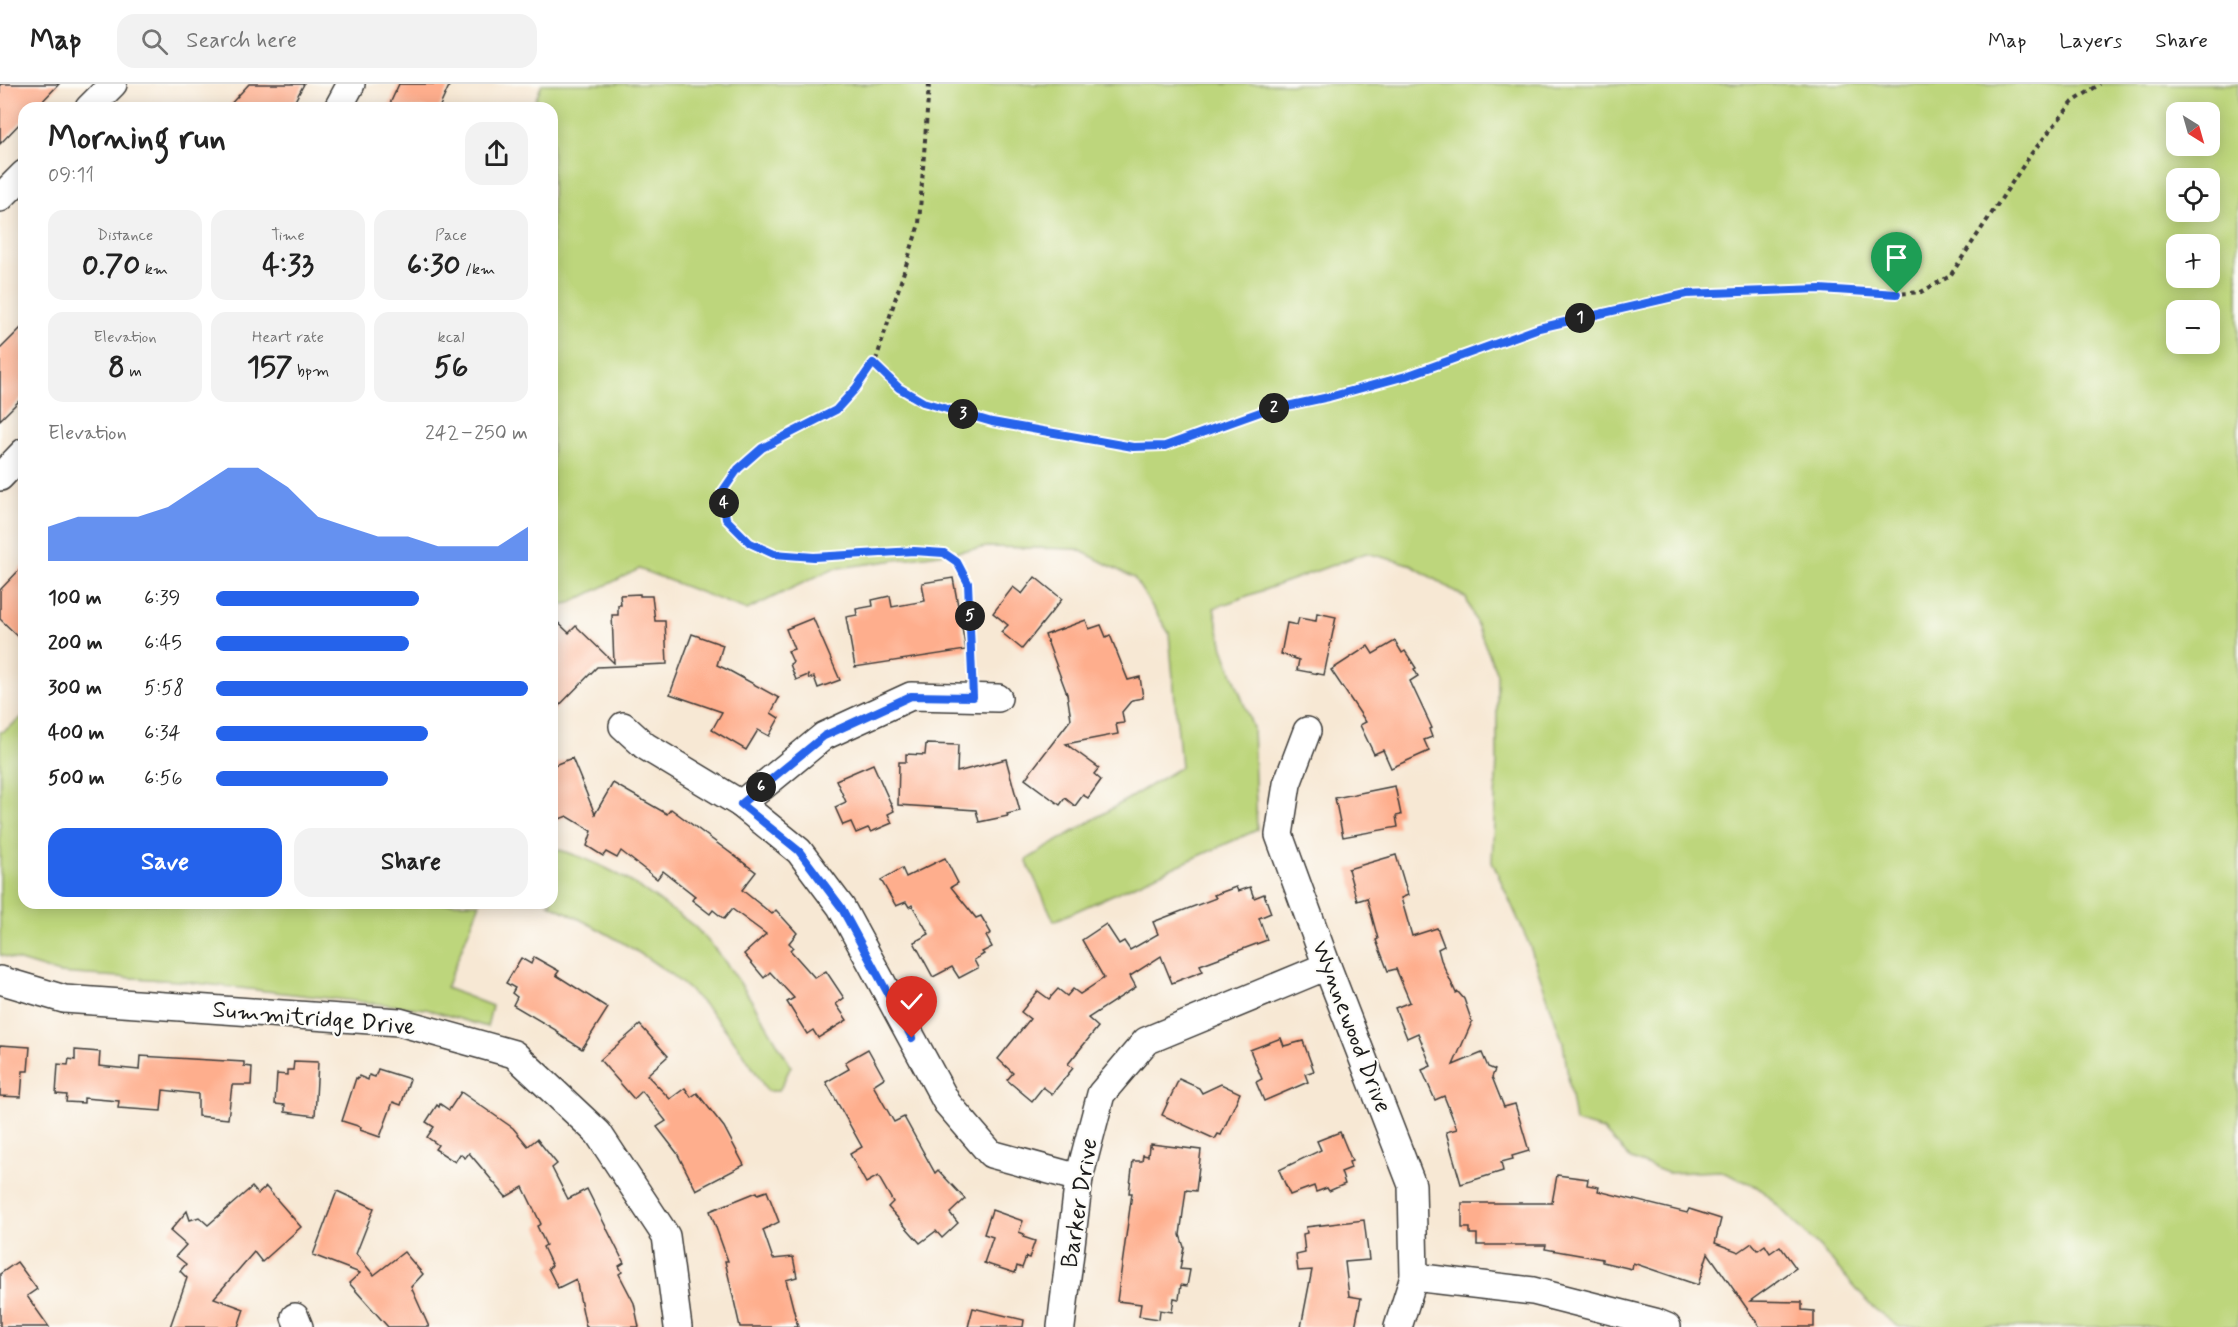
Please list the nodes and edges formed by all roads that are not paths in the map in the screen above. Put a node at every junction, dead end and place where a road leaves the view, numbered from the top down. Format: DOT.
graph roads {
  1 [pos="113,84"];
  2 [pos="351,84"];
  3 [pos="95,102"];
  4 [pos="341,102"];
  5 [pos="18,180"];
  6 [pos="0,198"];
  7 [pos="18,458"];
  8 [pos="0,477"];
  9 [pos="985,698"];
  10 [pos="622,726"];
  11 [pos="1307,731"];
  12 [pos="741,804"];
  13 [pos="1327,966"];
  14 [pos="0,980"];
  15 [pos="1079,1178"];
  16 [pos="1414,1277"];
  17 [pos="678,1327"];
  18 [pos="1061,1327"];
  19 [pos="1398,1327"];
  20 [pos="1667,1327"];
  1 -- 3 [label="street"];
  2 -- 4 [label="street"];
  5 -- 6 [label="street"];
  7 -- 8 [label="street"];
  9 -- 12 [label="street"];
  10 -- 12 [label="street"];
  11 -- 13 [label="street, Wynnewood Drive"];
  12 -- 15 [label="street"];
  13 -- 15 [label="street, Barker Drive"];
  13 -- 16 [label="street, Wynnewood Drive"];
  14 -- 17 [label="street, Summitridge Drive"];
  15 -- 18 [label="street, Barker Drive"];
  16 -- 19 [label="street, Wynnewood Drive"];
  16 -- 20 [label="street"];
}
